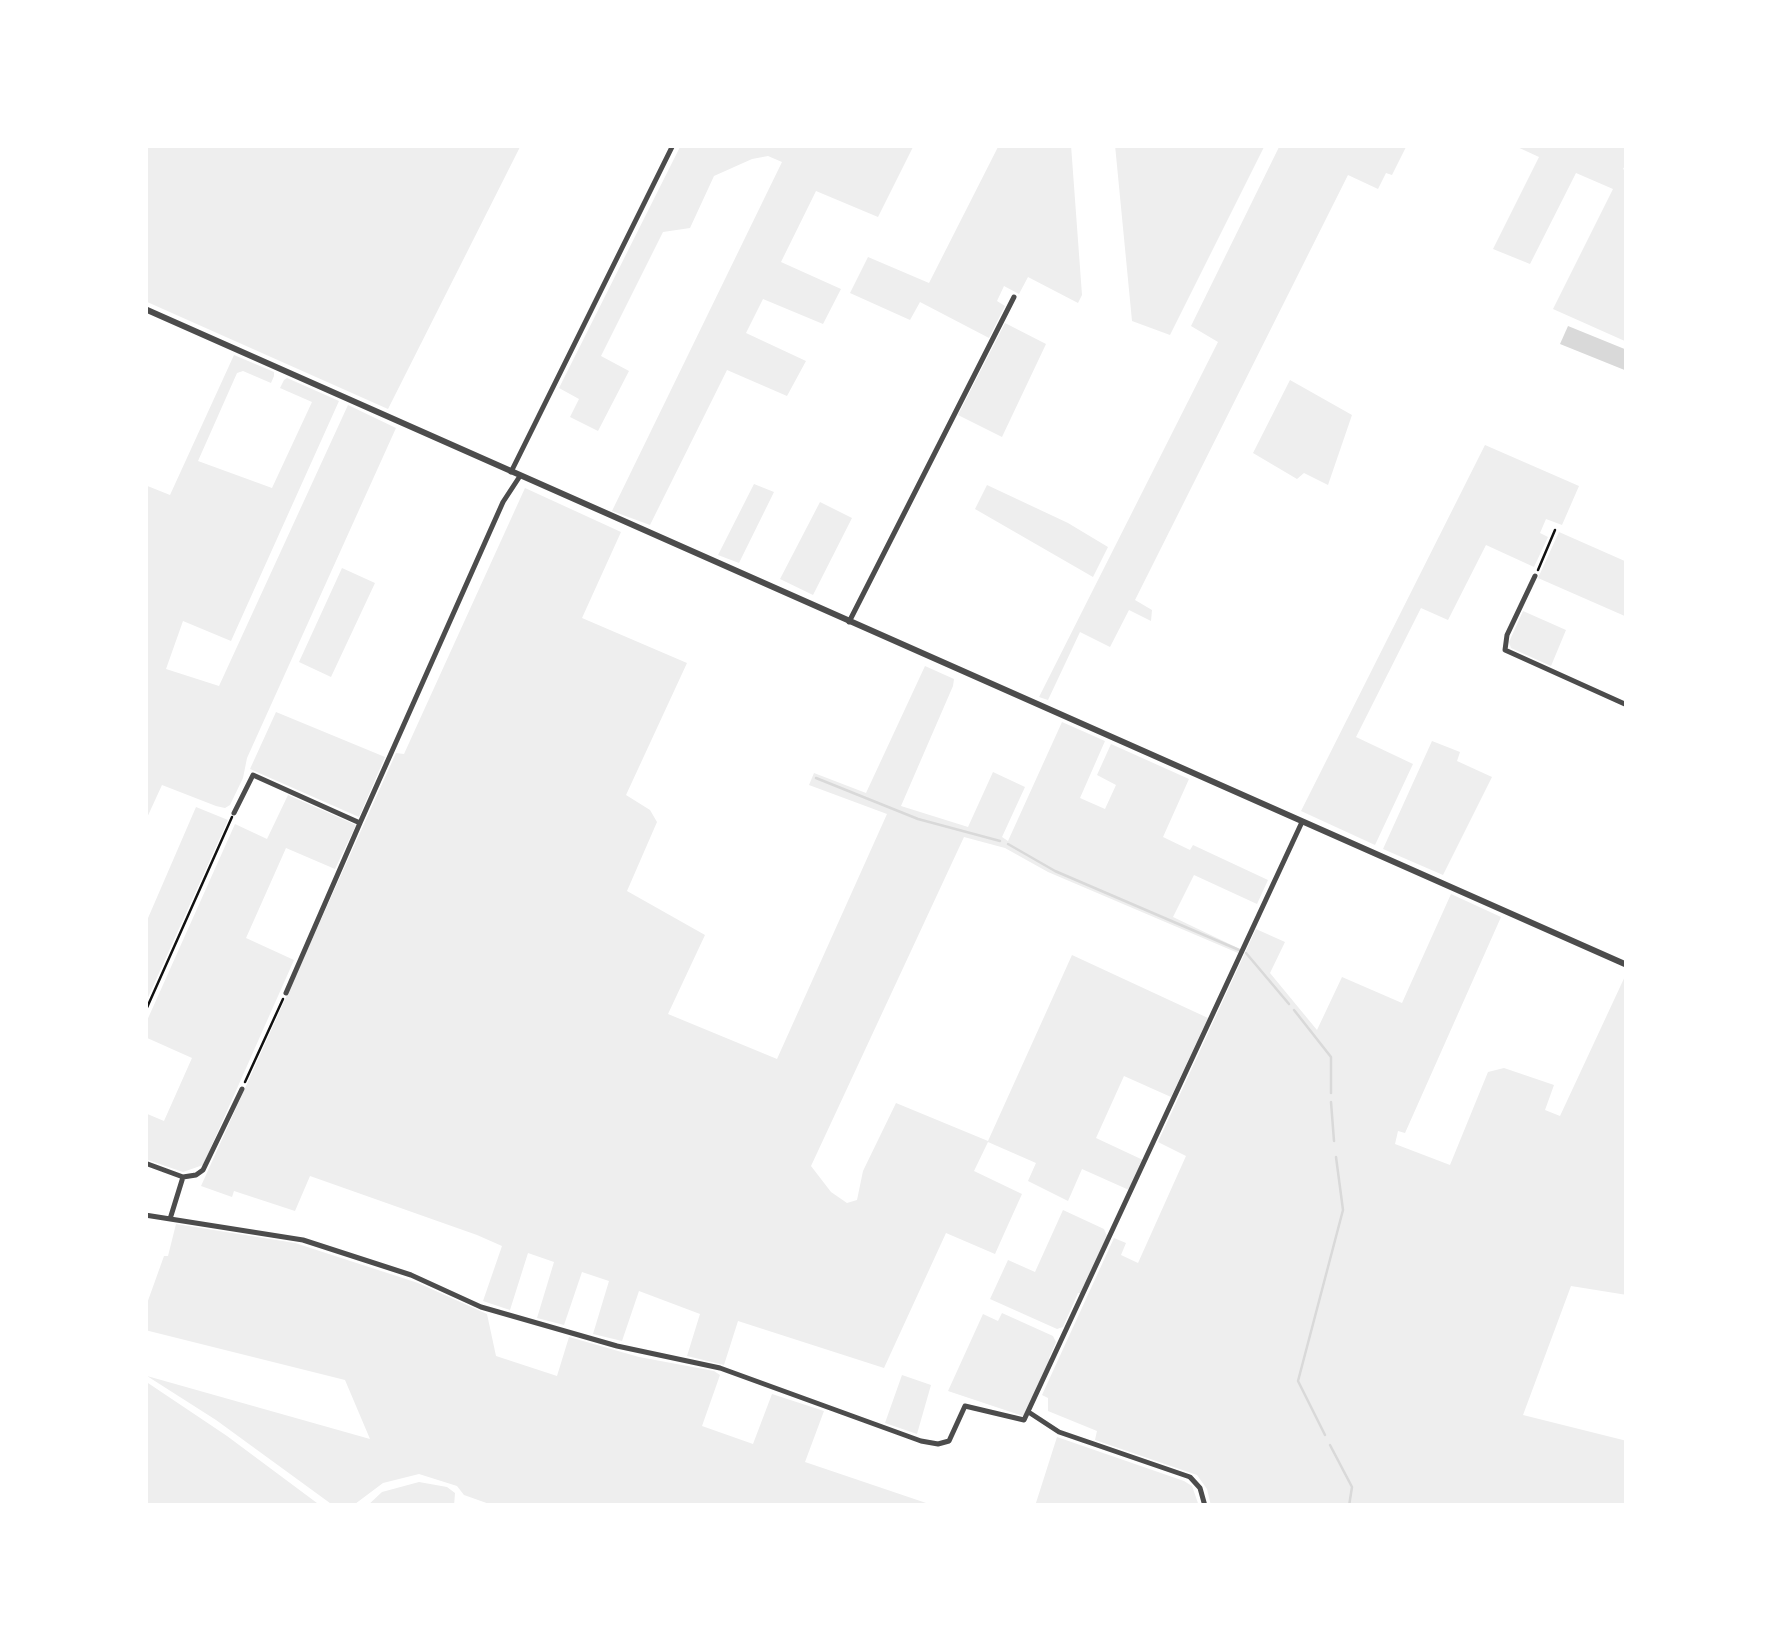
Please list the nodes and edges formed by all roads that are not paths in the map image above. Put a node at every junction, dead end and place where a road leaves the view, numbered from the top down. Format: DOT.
graph roads {
  1 [pos="673,145"];
  2 [pos="1014,297"];
  3 [pos="145,309"];
  4 [pos="511,472"];
  5 [pos="520,476"];
  6 [pos="1535,576"];
  7 [pos="848,622"];
  8 [pos="1627,706"];
  9 [pos="234,813"];
  10 [pos="1302,822"];
  11 [pos="360,824"];
  12 [pos="1626,961"];
  13 [pos="286,992"];
  14 [pos="242,1089"];
  15 [pos="145,1164"];
  16 [pos="182,1177"];
  17 [pos="145,1216"];
  18 [pos="170,1219"];
  19 [pos="1030,1413"];
  20 [pos="1205,1506"];
  1 -- 4 [label="street"];
  2 -- 7 [label="street"];
  3 -- 4 [label="street"];
  4 -- 5 [label="street"];
  5 -- 7 [label="street"];
  5 -- 11 [label="street"];
  6 -- 8 [label="street"];
  7 -- 10 [label="street"];
  9 -- 11 [label="street"];
  10 -- 12 [label="street"];
  10 -- 19 [label="street"];
  11 -- 13 [label="street"];
  14 -- 16 [label="street"];
  15 -- 16 [label="street"];
  16 -- 18 [label="street"];
  17 -- 18 [label="street"];
  18 -- 19 [label="street"];
  19 -- 20 [label="street"];
}
